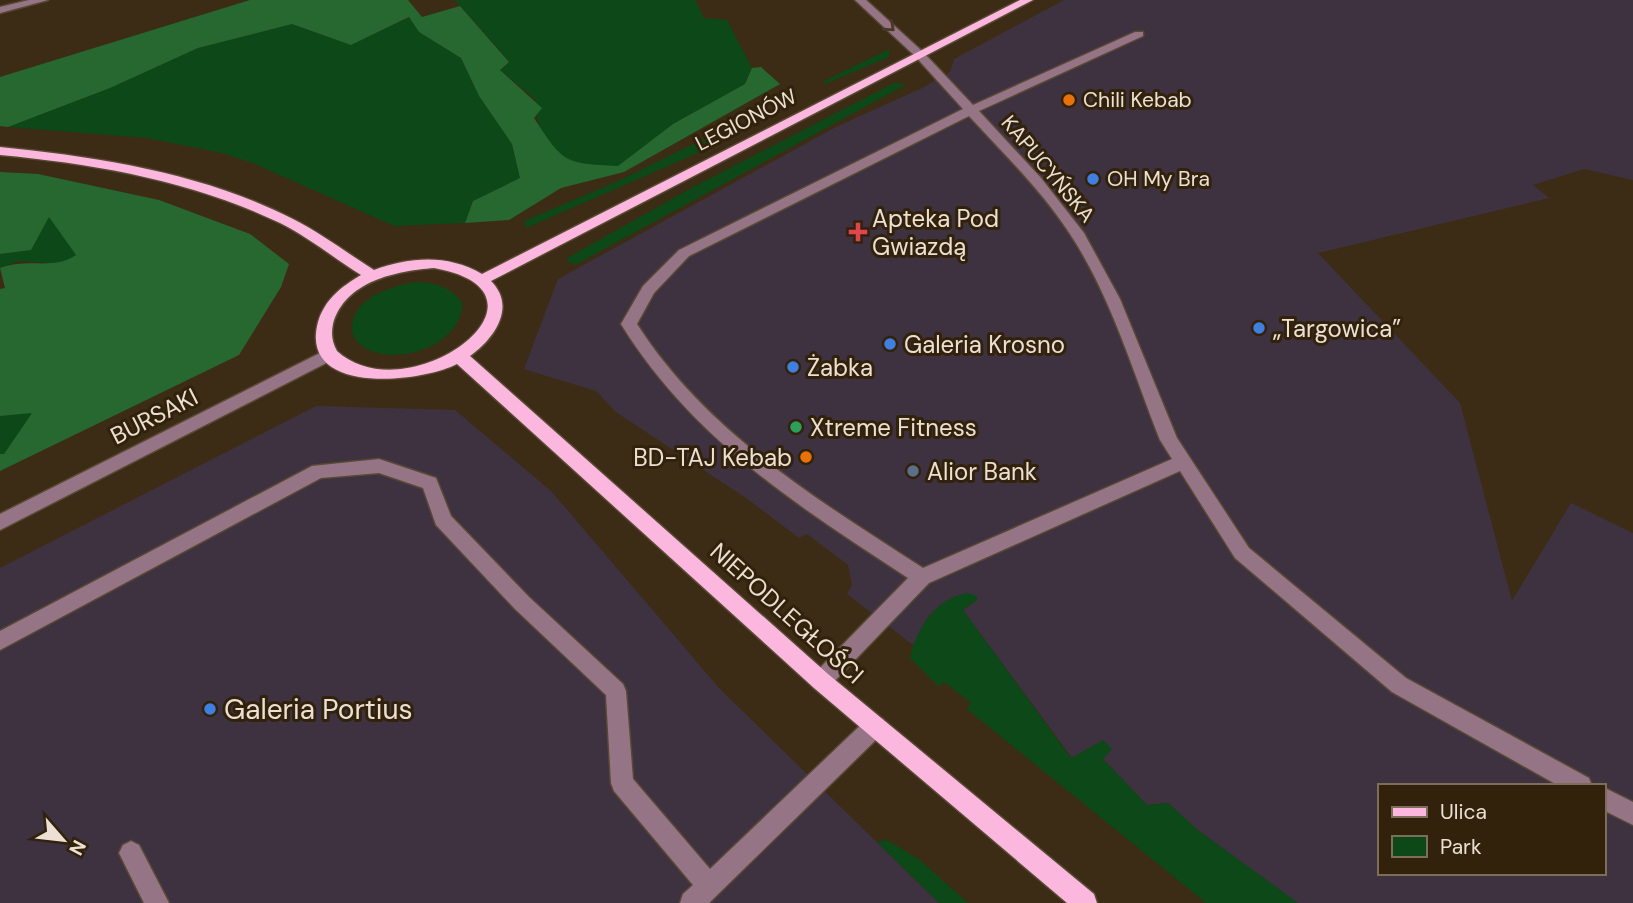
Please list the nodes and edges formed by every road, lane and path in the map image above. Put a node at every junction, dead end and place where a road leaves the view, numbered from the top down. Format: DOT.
graph roads {
  1 [pos="43,0"];
  2 [pos="860,0"];
  3 [pos="1028,0"];
  4 [pos="0,10"];
  5 [pos="1139,34"];
  6 [pos="919,54"];
  7 [pos="969,109"];
  8 [pos="0,151"];
  9 [pos="372,276"];
  10 [pos="483,279"];
  11 [pos="330,354"];
  12 [pos="459,356"];
  13 [pos="1183,463"];
  14 [pos="0,523"];
  15 [pos="922,576"];
  16 [pos="0,641"];
  17 [pos="821,681"];
  18 [pos="876,726"];
  19 [pos="1577,784"];
  20 [pos="1605,799"];
  21 [pos="1633,814"];
  22 [pos="131,853"];
  23 [pos="709,886"];
  24 [pos="157,903"];
  25 [pos="692,903"];
  26 [pos="1085,903"];
  1 -- 4 [label="street"];
  2 -- 6 [label="street, KAPUCYŃSKA, one-way"];
  3 -- 6 [label="main road, LEGIONÓW"];
  5 -- 7 [label="street"];
  6 -- 7 [label="street, KAPUCYŃSKA"];
  6 -- 10 [label="main road, LEGIONÓW"];
  7 -- 13 [label="street, KAPUCYŃSKA"];
  7 -- 15 [label="street"];
  8 -- 9 [label="main road"];
  9 -- 10 [label="main road"];
  9 -- 11 [label="main road"];
  10 -- 12 [label="main road"];
  11 -- 12 [label="main road"];
  11 -- 14 [label="street, BURSAKI"];
  12 -- 17 [label="main road, NIEPODLEGŁOŚCI"];
  13 -- 15 [label="street"];
  13 -- 19 [label="street, KAPUCYŃSKA"];
  15 -- 17 [label="street"];
  16 -- 23 [label="street"];
  17 -- 18 [label="main road, NIEPODLEGŁOŚCI"];
  18 -- 23 [label="street"];
  18 -- 26 [label="main road, NIEPODLEGŁOŚCI"];
  20 -- 21 [label="street"];
  22 -- 24 [label="street"];
  23 -- 25 [label="street"];
}
